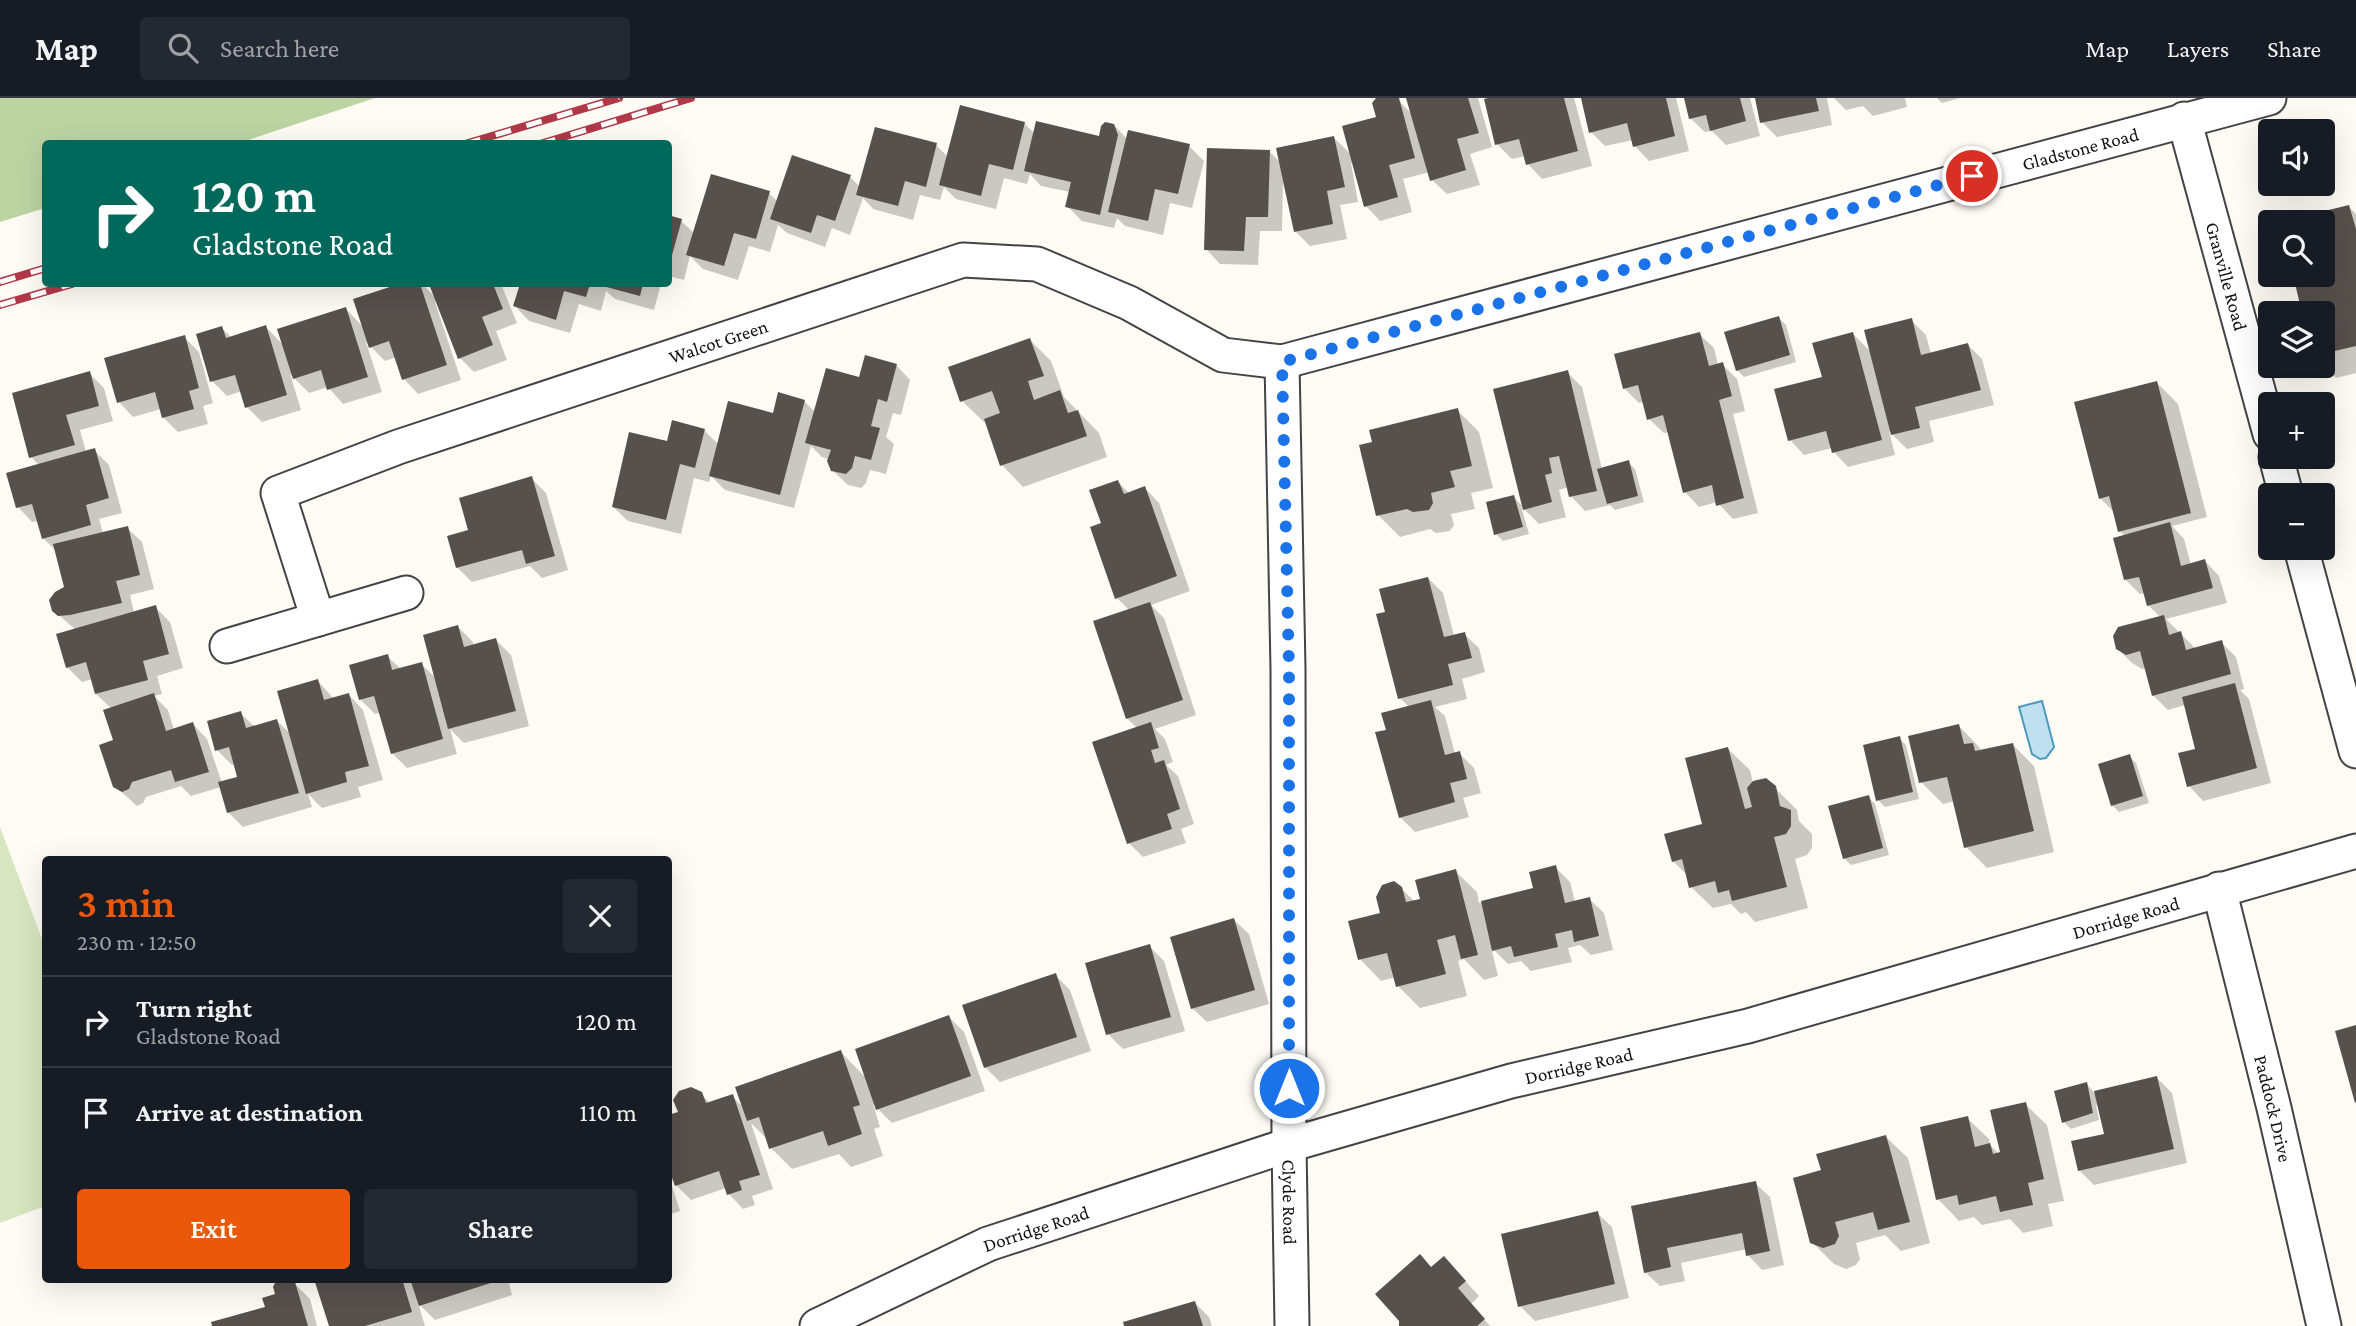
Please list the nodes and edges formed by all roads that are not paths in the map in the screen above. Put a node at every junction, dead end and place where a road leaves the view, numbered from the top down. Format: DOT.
graph roads {
  1 [pos="2269,98"];
  2 [pos="2184,119"];
  3 [pos="1282,362"];
  4 [pos="2259,392"];
  5 [pos="2304,560"];
  6 [pos="406,593"];
  7 [pos="318,619"];
  8 [pos="227,646"];
  9 [pos="2356,751"];
  10 [pos="2356,851"];
  11 [pos="2219,889"];
  12 [pos="1289,1144"];
  13 [pos="817,1326"];
  14 [pos="1292,1326"];
  15 [pos="2324,1326"];
  1 -- 2 [label="street, Gladstone Road"];
  2 -- 3 [label="street, Gladstone Road"];
  2 -- 4 [label="street, Granville Road"];
  3 -- 7 [label="street, Walcot Green"];
  3 -- 12 [label="street, Clyde Road"];
  5 -- 9 [label="street"];
  6 -- 7 [label="street"];
  7 -- 8 [label="street"];
  10 -- 11 [label="street, Dorridge Road"];
  11 -- 12 [label="street, Dorridge Road"];
  11 -- 15 [label="street, Paddock Drive"];
  12 -- 13 [label="street, Dorridge Road"];
  12 -- 14 [label="street, Clyde Road"];
}
